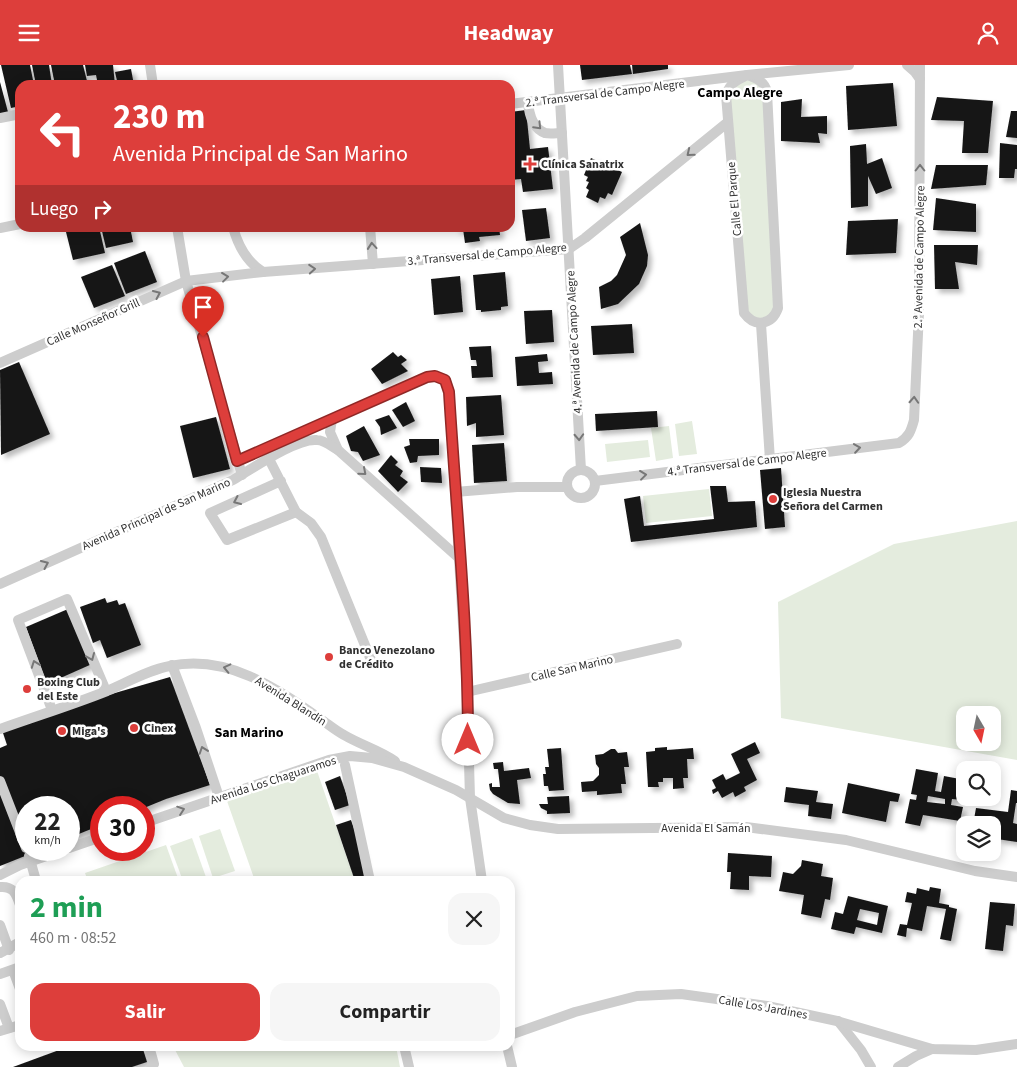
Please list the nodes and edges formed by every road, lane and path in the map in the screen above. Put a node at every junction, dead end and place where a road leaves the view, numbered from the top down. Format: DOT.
graph roads {
  1 [pos="150,65"];
  2 [pos="558,65"];
  3 [pos="849,65"];
  4 [pos="907,65"];
  5 [pos="920,65"];
  6 [pos="747,70"];
  7 [pos="152,80"];
  8 [pos="920,80"];
  9 [pos="559,98"];
  10 [pos="528,102"];
  11 [pos="515,103"];
  12 [pos="15,114"];
  13 [pos="0,118"];
  14 [pos="728,122"];
  15 [pos="562,133"];
  16 [pos="15,225"];
  17 [pos="0,228"];
  18 [pos="178,232"];
  19 [pos="234,232"];
  20 [pos="370,232"];
  21 [pos="569,249"];
  22 [pos="373,264"];
  23 [pos="263,272"];
  24 [pos="186,281"];
  25 [pos="761,324"];
  26 [pos="0,363"];
  27 [pos="332,419"];
  28 [pos="899,443"];
  29 [pos="338,450"];
  30 [pos="269,459"];
  31 [pos="770,460"];
  32 [pos="237,461"];
  33 [pos="581,470"];
  34 [pos="242,475"];
  35 [pos="281,481"];
  36 [pos="595,481"];
  37 [pos="567,487"];
  38 [pos="455,492"];
  39 [pos="296,512"];
  40 [pos="460,559"];
  41 [pos="0,584"];
  42 [pos="677,644"];
  43 [pos="172,665"];
  44 [pos="374,665"];
  45 [pos="106,691"];
  46 [pos="468,692"];
  47 [pos="52,710"];
  48 [pos="0,729"];
  49 [pos="345,736"];
  50 [pos="347,760"];
  51 [pos="404,767"];
  52 [pos="0,781"];
  53 [pos="219,797"];
  54 [pos="470,798"];
  55 [pos="15,819"];
  56 [pos="155,819"];
  57 [pos="31,861"];
  58 [pos="0,875"];
  59 [pos="36,876"];
  60 [pos="369,876"];
  61 [pos="481,876"];
  62 [pos="1017,877"];
  63 [pos="0,887"];
  64 [pos="15,891"];
  65 [pos="0,925"];
  66 [pos="4,951"];
  67 [pos="15,969"];
  68 [pos="0,974"];
  69 [pos="0,1004"];
  70 [pos="837,1021"];
  71 [pos="5,1030"];
  72 [pos="515,1033"];
  73 [pos="1017,1044"];
  74 [pos="932,1049"];
  75 [pos="150,1051"];
  76 [pos="405,1051"];
  77 [pos="507,1051"];
  78 [pos="152,1067"];
  79 [pos="409,1067"];
  80 [pos="512,1067"];
  81 [pos="871,1067"];
  82 [pos="898,1067"];
  1 -- 7 [label="street"];
  2 -- 9 [label="street, 4.ª Avenida de Campo Alegre"];
  3 -- 6 [label="street, 2.ª Transversal de Campo Alegre"];
  4 -- 8 [label="street"];
  5 -- 8 [label="street, 2.ª Avenida de Campo Alegre"];
  6 -- 9 [label="street, 2.ª Transversal de Campo Alegre"];
  6 -- 14 [label="street, Calle El Parque"];
  6 -- 25 [label="street"];
  28 -- 8 [label="street, 2.ª Avenida de Campo Alegre, one-way"];
  9 -- 10 [label="street, 2.ª Transversal de Campo Alegre"];
  9 -- 15 [label="street, 4.ª Avenida de Campo Alegre"];
  10 -- 11 [label="street, 2.ª Transversal de Campo Alegre"];
  10 -- 15 [label="street, one-way"];
  12 -- 13 [label="street"];
  14 -- 21 [label="street, 3.ª Transversal de Campo Alegre, one-way"];
  14 -- 25 [label="street, Calle El Parque"];
  15 -- 21 [label="street, 4.ª Avenida de Campo Alegre"];
  16 -- 17 [label="street"];
  18 -- 24 [label="street"];
  19 -- 23 [label="street"];
  22 -- 20 [label="street, one-way"];
  21 -- 22 [label="street, 3.ª Transversal de Campo Alegre"];
  21 -- 33 [label="street, 4.ª Avenida de Campo Alegre, one-way"];
  23 -- 22 [label="street, 3.ª Transversal de Campo Alegre, one-way"];
  24 -- 23 [label="street, 3.ª Transversal de Campo Alegre, one-way"];
  26 -- 24 [label="street, Calle Monseñor Grill, one-way"];
  24 -- 32 [label="street"];
  25 -- 31 [label="street"];
  27 -- 29 [label="street"];
  27 -- 32 [label="street, Avenida Principal de San Marino"];
  27 -- 38 [label="street, Avenida Principal de San Marino"];
  31 -- 28 [label="street, 4.ª Transversal de Campo Alegre, one-way"];
  29 -- 30 [label="street, Avenida Principal de San Marino"];
  29 -- 40 [label="street, Avenida Principal de San Marino, one-way"];
  30 -- 34 [label="street, Avenida Principal de San Marino"];
  30 -- 35 [label="street"];
  36 -- 31 [label="street, 4.ª Transversal de Campo Alegre, one-way"];
  32 -- 34 [label="street"];
  33 -- 36 [label="street"];
  33 -- 37 [label="street"];
  41 -- 34 [label="street, Avenida Principal de San Marino, one-way"];
  35 -- 39 [label="street"];
  35 -- 39 [label="street, one-way"];
  36 -- 37 [label="street"];
  37 -- 38 [label="street"];
  38 -- 40 [label="street, Avenida Principal de San Marino"];
  39 -- 44 [label="street"];
  40 -- 46 [label="street, Avenida Principal de San Marino"];
  42 -- 46 [label="street, Calle San Marino"];
  43 -- 45 [label="street, Avenida Blandín"];
  49 -- 43 [label="street, Avenida Blandín, one-way"];
  53 -- 43 [label="street, one-way"];
  45 -- 47 [label="street, Avenida Blandín"];
  47 -- 45 [label="street, one-way"];
  46 -- 54 [label="street, Avenida Principal de San Marino"];
  47 -- 48 [label="street, Avenida Blandín"];
  49 -- 50 [label="street"];
  49 -- 51 [label="street, Avenida Blandín"];
  50 -- 51 [label="street, Avenida Los Chaguaramos"];
  50 -- 53 [label="street, Avenida Los Chaguaramos"];
  50 -- 60 [label="street"];
  51 -- 54 [label="street, Avenida El Samán"];
  52 -- 55 [label="street"];
  56 -- 53 [label="street, Avenida Los Chaguaramos, one-way"];
  54 -- 61 [label="street, Avenida Principal de San Marino"];
  54 -- 62 [label="street, Avenida El Samán"];
  57 -- 58 [label="street"];
  57 -- 59 [label="street"];
  63 -- 64 [label="street"];
  65 -- 66 [label="street"];
  67 -- 68 [label="street"];
  69 -- 71 [label="street"];
  70 -- 72 [label="street, Calle Los Jardines"];
  70 -- 74 [label="street, Calle Los Jardines"];
  70 -- 81 [label="street"];
  73 -- 74 [label="street, Calle Los Jardines"];
  74 -- 82 [label="street"];
  75 -- 78 [label="street"];
  76 -- 79 [label="street"];
  77 -- 80 [label="street"];
}
